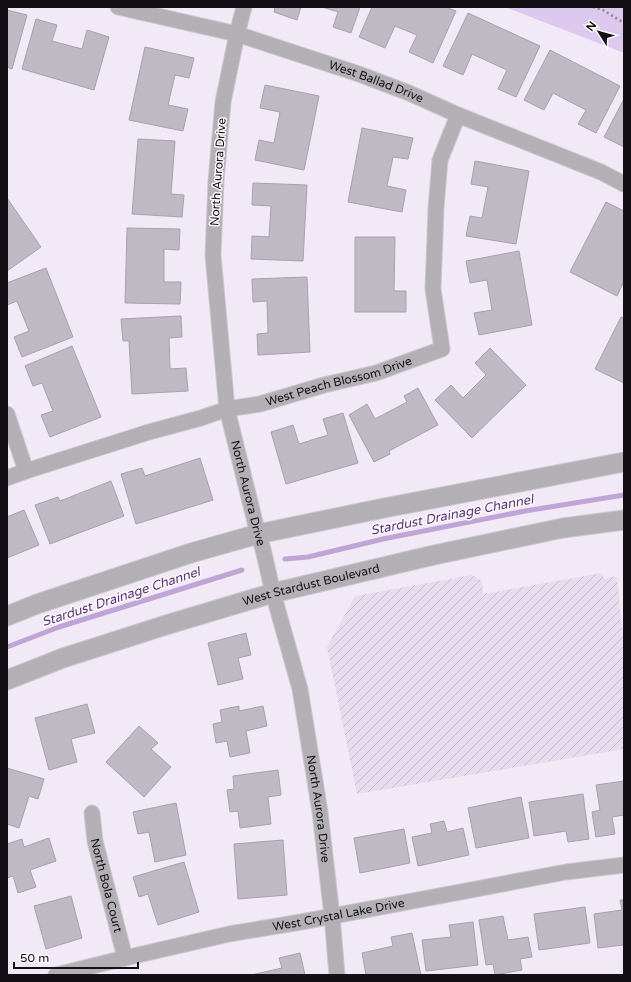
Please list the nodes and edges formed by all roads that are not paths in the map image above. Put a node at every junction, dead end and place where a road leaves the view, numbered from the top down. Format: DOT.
graph roads {
  1 [pos="118,7"];
  2 [pos="244,7"];
  3 [pos="237,34"];
  4 [pos="458,115"];
  5 [pos="624,184"];
  6 [pos="227,409"];
  7 [pos="7,414"];
  8 [pos="624,462"];
  9 [pos="26,471"];
  10 [pos="7,478"];
  11 [pos="624,520"];
  12 [pos="261,542"];
  13 [pos="272,586"];
  14 [pos="7,616"];
  15 [pos="7,680"];
  16 [pos="92,813"];
  17 [pos="624,865"];
  18 [pos="332,916"];
  19 [pos="125,958"];
  20 [pos="56,975"];
  21 [pos="337,975"];
  1 -- 3 [label="street, West Ballad Drive"];
  2 -- 3 [label="street, North Aurora Drive"];
  3 -- 4 [label="street, West Ballad Drive"];
  3 -- 6 [label="street, North Aurora Drive"];
  4 -- 5 [label="street, West Ballad Drive"];
  4 -- 6 [label="street, West Peach Blossom Drive"];
  6 -- 9 [label="street, West Peach Blossom Drive"];
  6 -- 12 [label="street, North Aurora Drive"];
  7 -- 9 [label="street"];
  8 -- 12 [label="street"];
  9 -- 10 [label="street, West Peach Blossom Drive"];
  11 -- 13 [label="street, West Stardust Boulevard"];
  12 -- 13 [label="street, North Aurora Drive"];
  12 -- 14 [label="street"];
  13 -- 15 [label="street, West Stardust Boulevard"];
  13 -- 18 [label="street, North Aurora Drive"];
  16 -- 19 [label="street, North Bola Court"];
  17 -- 18 [label="street, West Crystal Lake Drive"];
  18 -- 19 [label="street, West Crystal Lake Drive"];
  18 -- 21 [label="street, North Aurora Drive"];
  19 -- 20 [label="street, West Crystal Lake Drive"];
}
